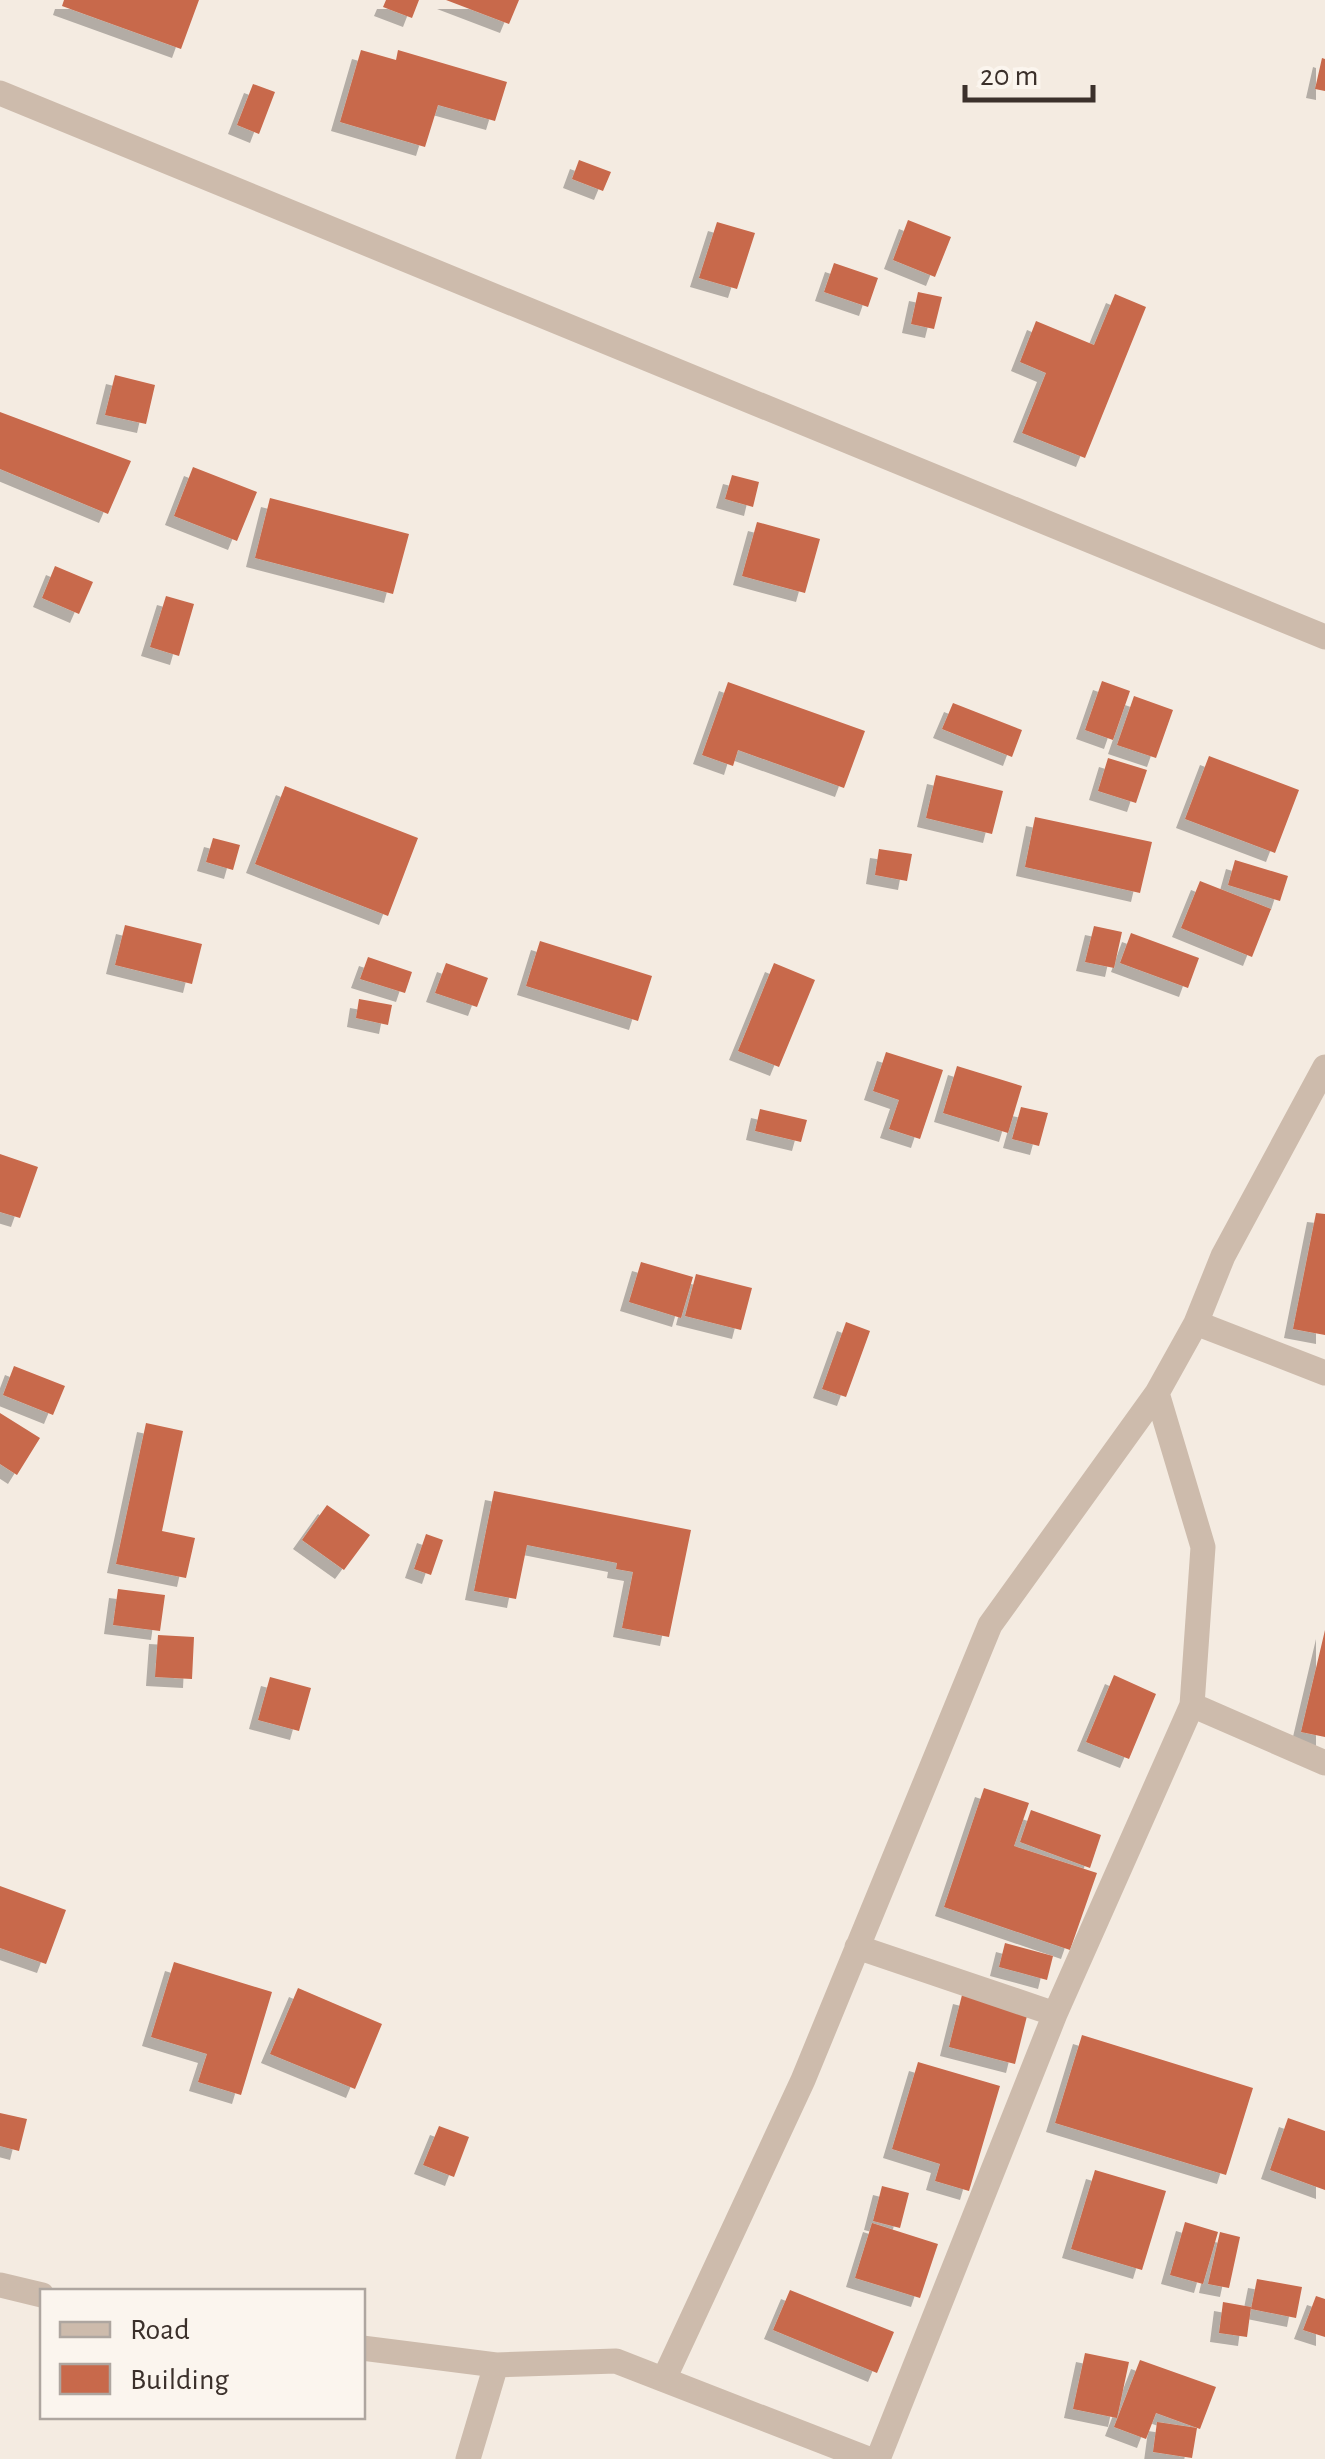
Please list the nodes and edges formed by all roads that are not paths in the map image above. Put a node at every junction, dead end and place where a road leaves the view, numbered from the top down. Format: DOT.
graph roads {
  1 [pos="0,92"];
  2 [pos="1325,637"];
  3 [pos="1325,1067"];
  4 [pos="1196,1323"];
  5 [pos="1325,1373"];
  6 [pos="1157,1393"];
  7 [pos="1192,1706"];
  8 [pos="1325,1763"];
  9 [pos="857,1946"];
  10 [pos="1055,2014"];
  11 [pos="0,2285"];
  12 [pos="40,2295"];
  13 [pos="365,2348"];
  14 [pos="496,2364"];
  15 [pos="664,2379"];
  16 [pos="468,2459"];
  17 [pos="868,2459"];
  18 [pos="878,2459"];
  1 -- 2 [label="street"];
  3 -- 4 [label="street"];
  4 -- 5 [label="street"];
  4 -- 6 [label="street"];
  6 -- 7 [label="street"];
  6 -- 9 [label="street"];
  7 -- 8 [label="street"];
  7 -- 10 [label="street"];
  9 -- 10 [label="street"];
  9 -- 15 [label="street"];
  10 -- 18 [label="street"];
  11 -- 12 [label="street"];
  13 -- 14 [label="street"];
  14 -- 15 [label="street"];
  14 -- 16 [label="street"];
  15 -- 17 [label="street"];
}
